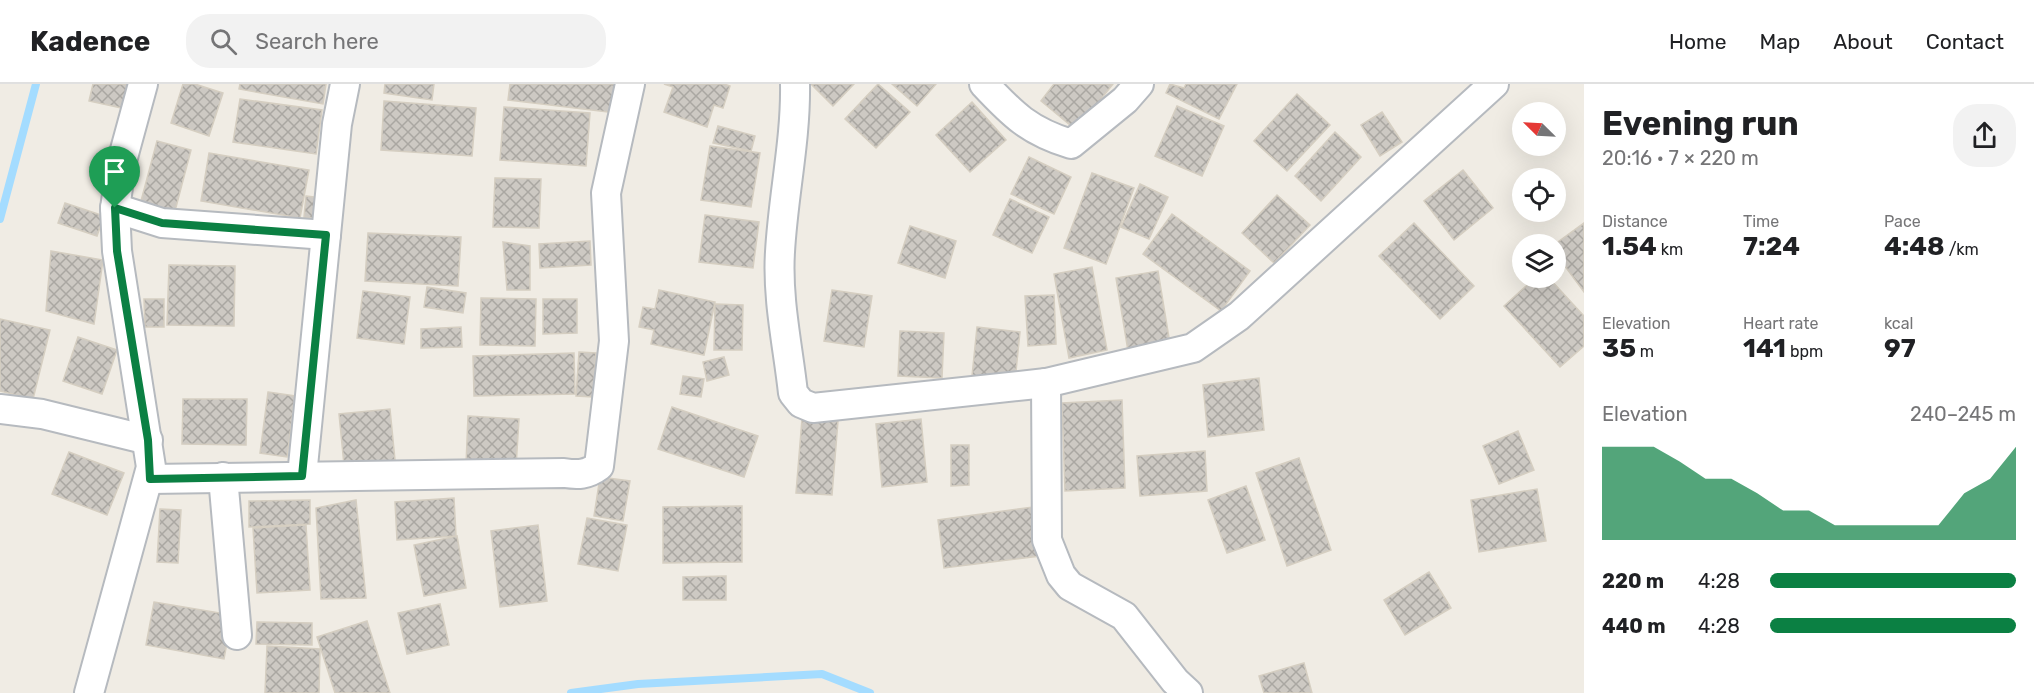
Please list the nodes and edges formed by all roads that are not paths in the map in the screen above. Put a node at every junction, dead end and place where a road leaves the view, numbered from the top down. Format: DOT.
graph roads {
  1 [pos="143,84"];
  2 [pos="345,84"];
  3 [pos="630,84"];
  4 [pos="795,84"];
  5 [pos="984,84"];
  6 [pos="1139,84"];
  7 [pos="1494,84"];
  8 [pos="115,208"];
  9 [pos="162,223"];
  10 [pos="326,235"];
  11 [pos="117,251"];
  12 [pos="1046,382"];
  13 [pos="0,409"];
  14 [pos="148,440"];
  15 [pos="302,476"];
  16 [pos="223,477"];
  17 [pos="150,479"];
  18 [pos="237,635"];
  19 [pos="89,693"];
  20 [pos="1188,693"];
  1 -- 8 [label="street"];
  2 -- 10 [label="street"];
  3 -- 15 [label="street"];
  4 -- 12 [label="street"];
  5 -- 6 [label="street"];
  7 -- 12 [label="street"];
  8 -- 9 [label="street"];
  8 -- 11 [label="street"];
  9 -- 10 [label="street"];
  9 -- 11 [label="street"];
  10 -- 15 [label="street"];
  11 -- 14 [label="street"];
  12 -- 20 [label="street"];
  13 -- 14 [label="street"];
  14 -- 17 [label="street"];
  15 -- 16 [label="street"];
  16 -- 17 [label="street"];
  16 -- 18 [label="street"];
  17 -- 19 [label="street"];
}
